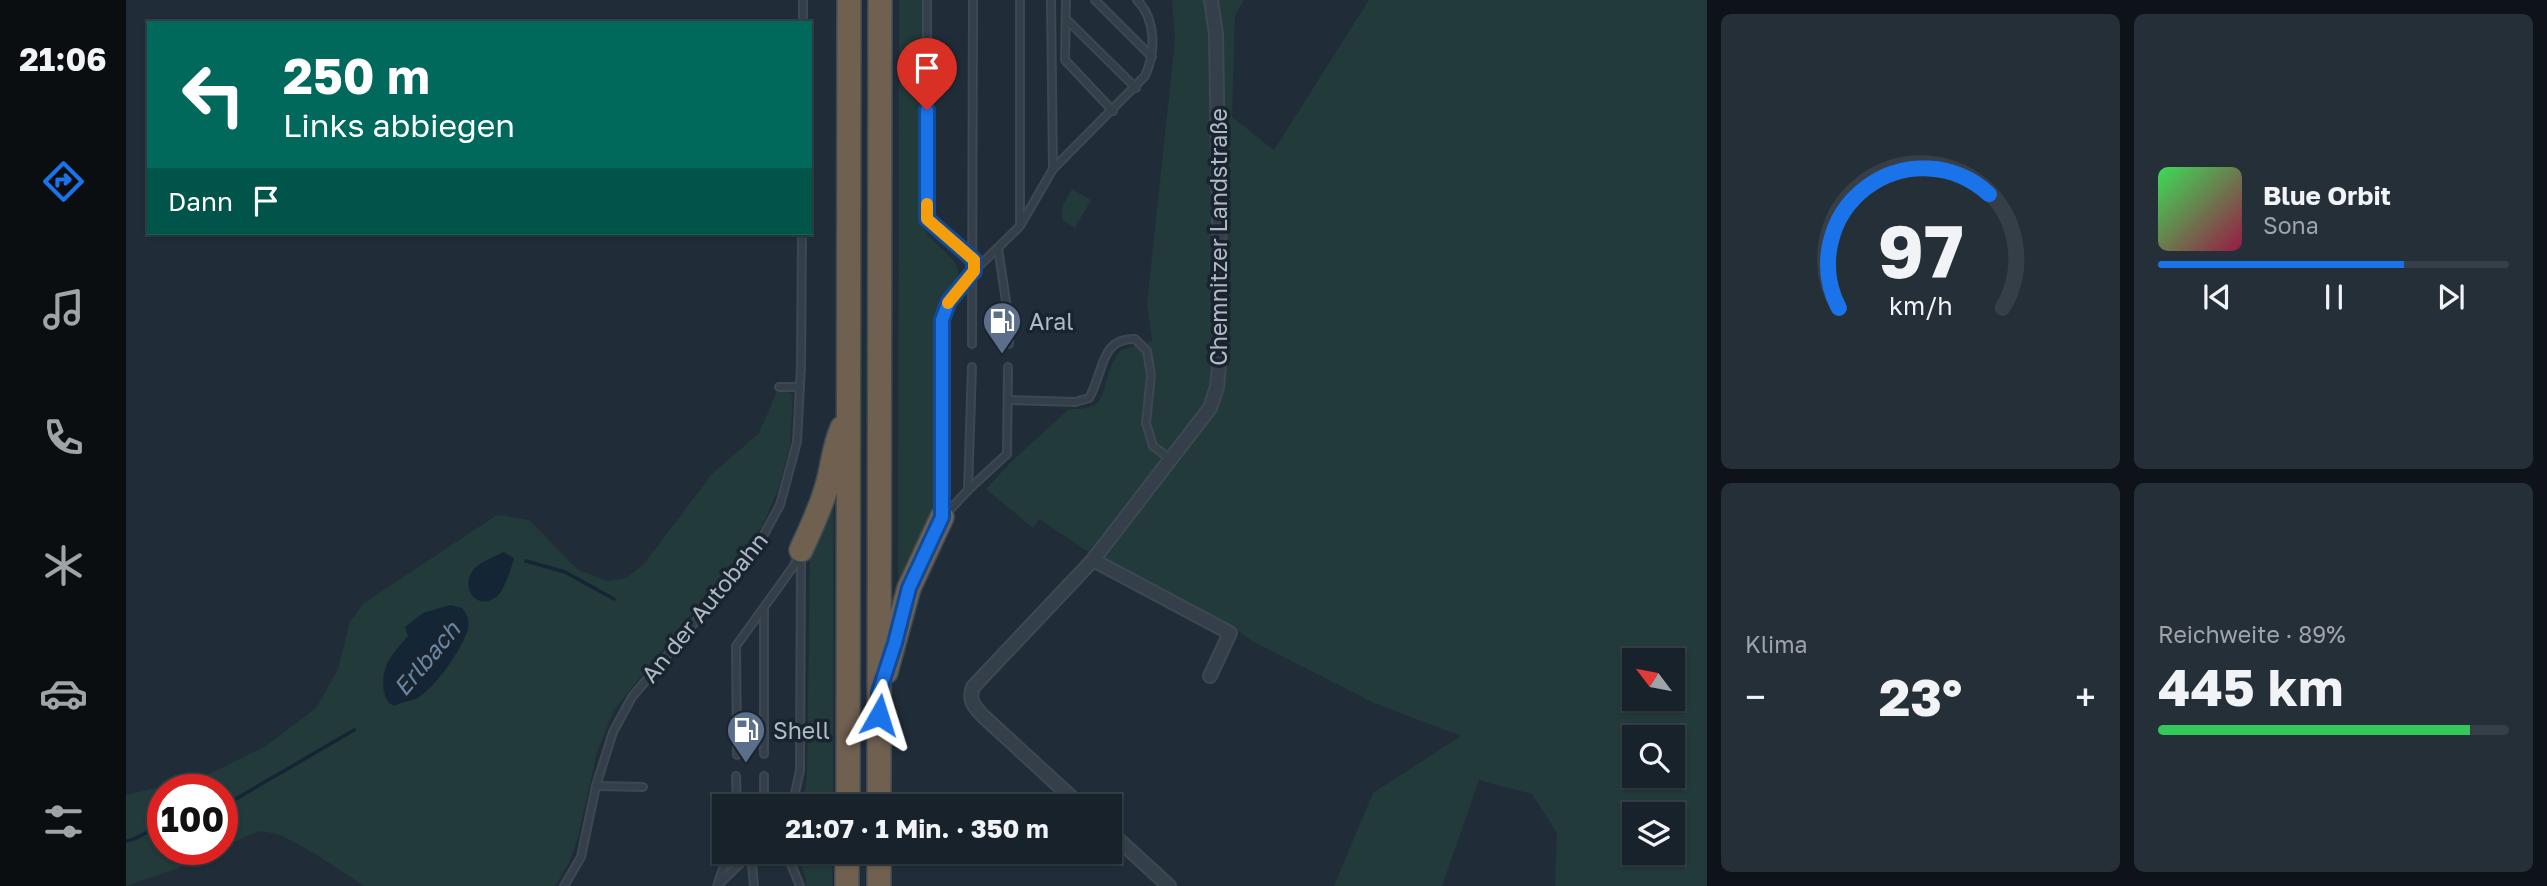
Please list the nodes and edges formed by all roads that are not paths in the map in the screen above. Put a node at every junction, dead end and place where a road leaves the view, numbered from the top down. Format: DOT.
graph roads {
  1 [pos="803,0"];
  2 [pos="849,0"];
  3 [pos="880,0"];
  4 [pos="927,0"];
  5 [pos="973,0"];
  6 [pos="1020,0"];
  7 [pos="1051,0"];
  8 [pos="1066,0"];
  9 [pos="1095,0"];
  10 [pos="1137,0"];
  11 [pos="1211,0"];
  12 [pos="1066,19"];
  13 [pos="803,21"];
  14 [pos="1152,57"];
  15 [pos="1136,88"];
  16 [pos="1113,111"];
  17 [pos="1053,169"];
  18 [pos="1020,226"];
  19 [pos="802,235"];
  20 [pos="998,247"];
  21 [pos="974,260"];
  22 [pos="974,271"];
  23 [pos="972,344"];
  24 [pos="1009,344"];
  25 [pos="972,367"];
  26 [pos="1008,368"];
  27 [pos="779,387"];
  28 [pos="800,387"];
  29 [pos="1008,400"];
  30 [pos="848,412"];
  31 [pos="1170,459"];
  32 [pos="968,490"];
  33 [pos="942,517"];
  34 [pos="801,550"];
  35 [pos="1093,560"];
  36 [pos="764,608"];
  37 [pos="1210,676"];
  38 [pos="879,692"];
  39 [pos="764,754"];
  40 [pos="737,755"];
  41 [pos="736,776"];
  42 [pos="764,776"];
  43 [pos="596,786"];
  44 [pos="643,787"];
  45 [pos="737,794"];
  46 [pos="764,794"];
  47 [pos="795,794"];
  48 [pos="848,794"];
  49 [pos="879,794"];
  50 [pos="1068,794"];
  51 [pos="1122,843"];
  52 [pos="725,864"];
  53 [pos="740,864"];
  54 [pos="752,864"];
  55 [pos="791,864"];
  56 [pos="847,864"];
  57 [pos="879,864"];
  58 [pos="564,886"];
  59 [pos="717,886"];
  60 [pos="754,886"];
  61 [pos="800,886"];
  62 [pos="847,886"];
  63 [pos="879,886"];
  64 [pos="1169,886"];
  1 -- 13 [label="lane"];
  2 -- 30 [label="highway"];
  3 -- 38 [label="highway"];
  4 -- 21 [label="lane"];
  5 -- 21 [label="lane"];
  6 -- 18 [label="lane"];
  7 -- 17 [label="lane"];
  8 -- 12 [label="lane"];
  9 -- 14 [label="lane"];
  10 -- 14 [label="lane"];
  11 -- 31 [label="street, Chemnitzer Landstraße"];
  12 -- 15 [label="lane"];
  12 -- 16 [label="lane"];
  14 -- 15 [label="lane"];
  15 -- 16 [label="lane"];
  16 -- 17 [label="lane"];
  17 -- 18 [label="lane"];
  18 -- 20 [label="lane"];
  19 -- 28 [label="lane, An der Autobahn"];
  20 -- 22 [label="lane"];
  20 -- 24 [label="lane"];
  21 -- 22 [label="lane"];
  22 -- 23 [label="lane"];
  22 -- 33 [label="lane"];
  25 -- 32 [label="lane"];
  26 -- 29 [label="lane"];
  27 -- 28 [label="lane"];
  28 -- 43 [label="lane, An der Autobahn"];
  29 -- 31 [label="lane"];
  29 -- 32 [label="lane"];
  30 -- 34 [label="highway"];
  30 -- 48 [label="highway"];
  31 -- 35 [label="street, Chemnitzer Landstraße"];
  32 -- 33 [label="lane"];
  33 -- 38 [label="highway"];
  34 -- 36 [label="lane"];
  34 -- 47 [label="lane"];
  35 -- 37 [label="street"];
  35 -- 50 [label="street, Chemnitzer Landstraße"];
  36 -- 39 [label="lane"];
  36 -- 40 [label="lane"];
  38 -- 49 [label="highway"];
  41 -- 45 [label="lane"];
  42 -- 46 [label="lane"];
  43 -- 44 [label="lane"];
  43 -- 58 [label="lane, An der Autobahn"];
  51 -- 64 [label="street"];
  52 -- 59 [label="lane"];
  53 -- 59 [label="lane"];
  54 -- 60 [label="lane"];
  55 -- 61 [label="lane"];
  56 -- 62 [label="highway"];
  57 -- 63 [label="highway"];
}
